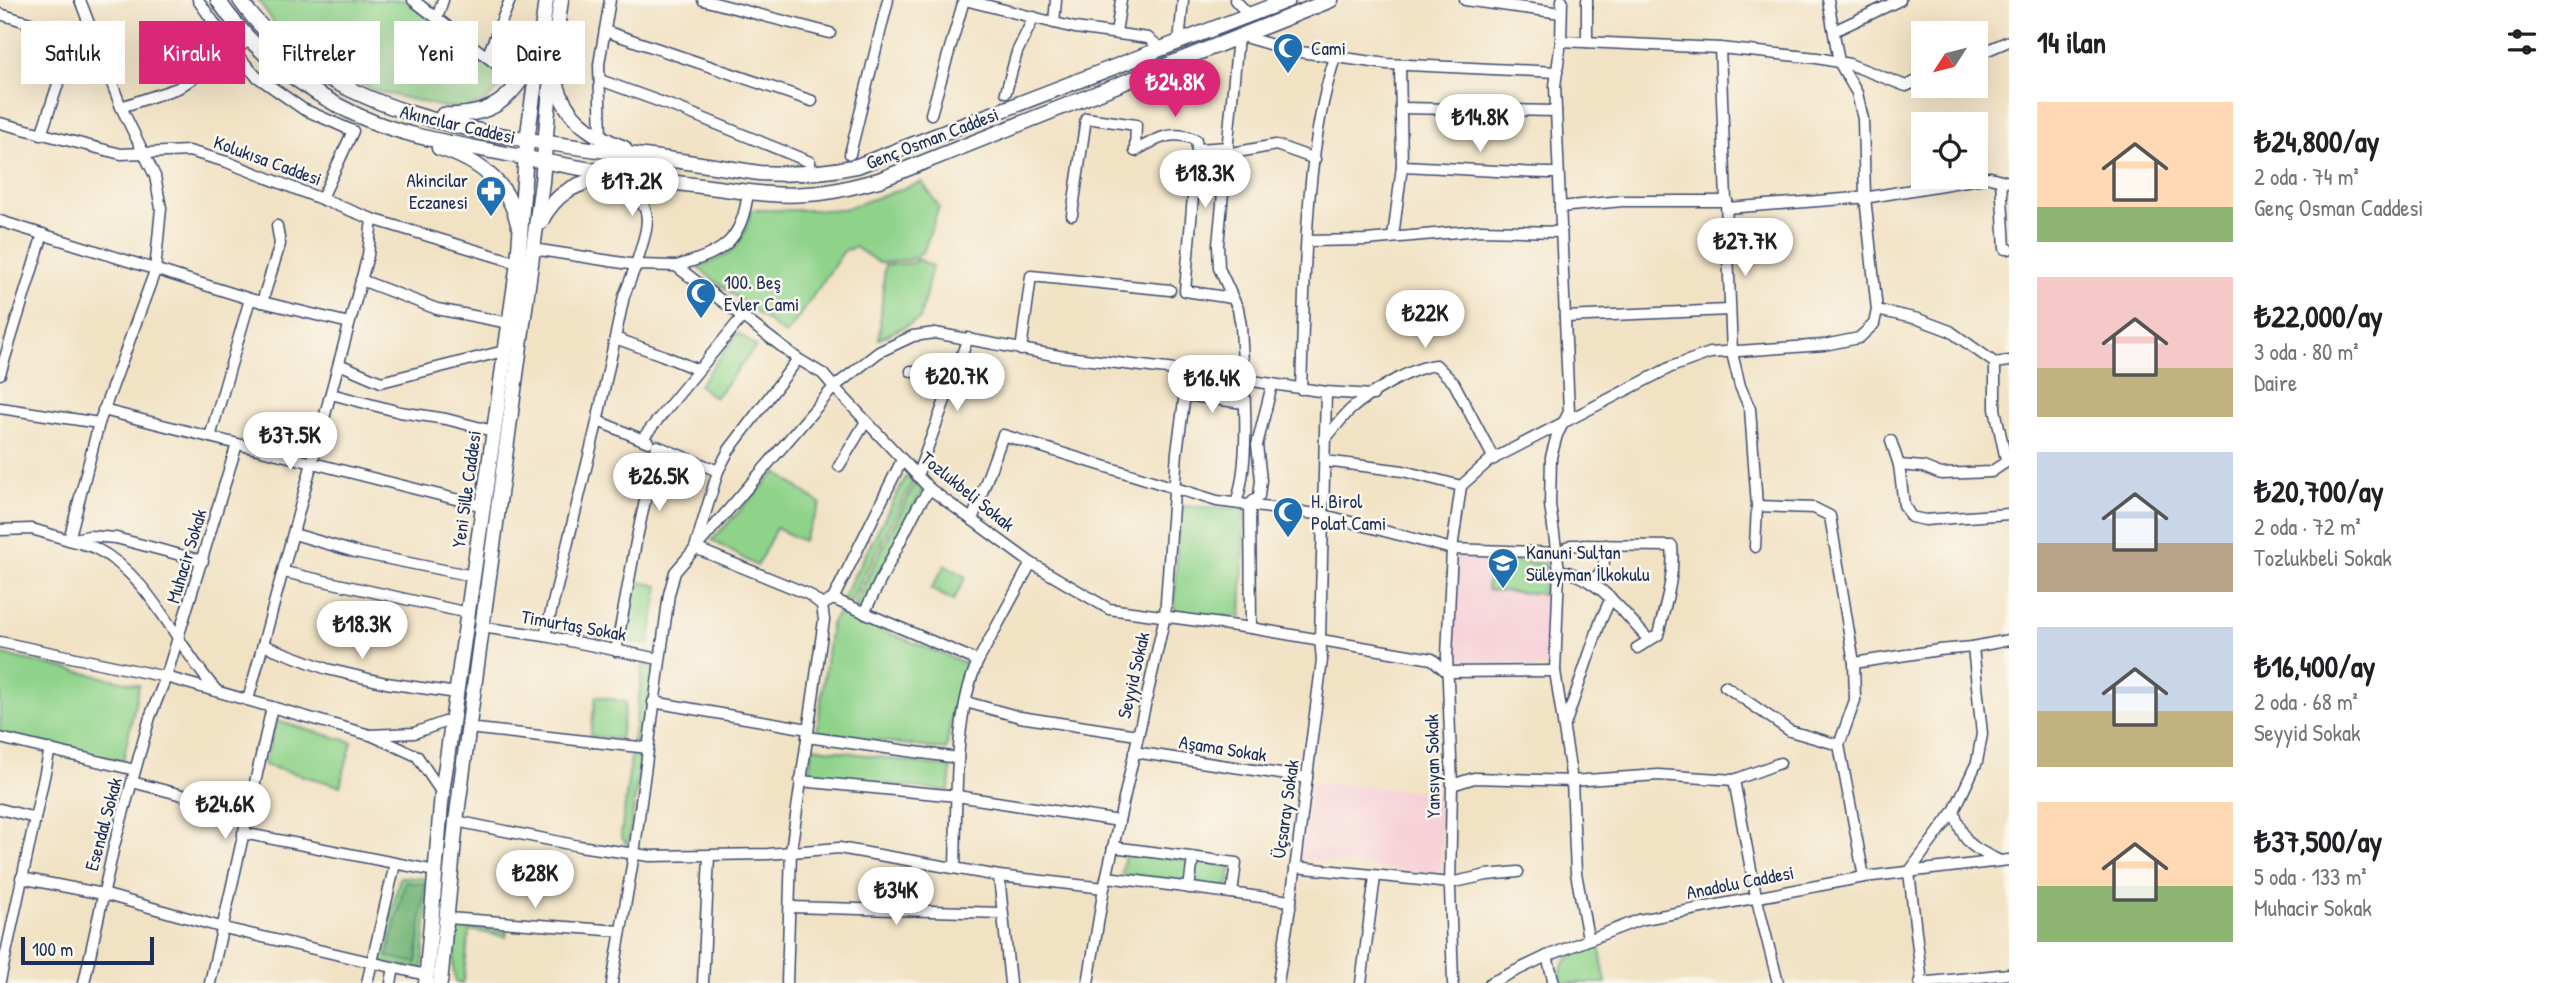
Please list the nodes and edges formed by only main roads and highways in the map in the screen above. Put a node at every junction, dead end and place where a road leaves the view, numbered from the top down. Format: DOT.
graph roads {
  1 [pos="218,0"];
  2 [pos="240,0"];
  3 [pos="546,0"];
  4 [pos="561,0"];
  5 [pos="1288,0"];
  6 [pos="1331,0"];
  7 [pos="543,21"];
  8 [pos="558,21"];
  9 [pos="520,84"];
  10 [pos="534,84"];
  11 [pos="550,84"];
  12 [pos="556,84"];
  13 [pos="417,114"];
  14 [pos="399,132"];
  15 [pos="527,141"];
  16 [pos="546,143"];
  17 [pos="645,156"];
  18 [pos="526,158"];
  19 [pos="544,162"];
  20 [pos="615,174"];
  21 [pos="528,236"];
  22 [pos="435,981"];
  1 -- 14 [label="main road, Akıncılar Caddesi"];
  2 -- 13 [label="main road, Akıncılar Caddesi"];
  3 -- 7 [label="main road, Yeni Sille Caddesi"];
  4 -- 8 [label="main road, Yeni Sille Caddesi"];
  5 -- 17 [label="main road, Genç Osman Caddesi"];
  6 -- 20 [label="main road, Genç Osman Caddesi"];
  9 -- 13 [label="main road"];
  10 -- 15 [label="main road, Yeni Sille Caddesi"];
  11 -- 16 [label="main road, Yeni Sille Caddesi"];
  12 -- 17 [label="main road"];
  13 -- 15 [label="main road, Akıncılar Caddesi"];
  14 -- 18 [label="main road, Akıncılar Caddesi"];
  14 -- 21 [label="main road"];
  15 -- 16 [label="main road, Genç Osman Caddesi"];
  15 -- 18 [label="main road, Yeni Sille Caddesi"];
  16 -- 17 [label="main road, Genç Osman Caddesi"];
  16 -- 19 [label="main road, Yeni Sille Caddesi"];
  18 -- 19 [label="main road, Genç Osman Caddesi"];
  18 -- 21 [label="main road, Yeni Sille Caddesi"];
  19 -- 20 [label="main road, Genç Osman Caddesi"];
  19 -- 21 [label="main road, Yeni Sille Caddesi"];
  20 -- 21 [label="main road"];
  21 -- 22 [label="main road, Yeni Sille Caddesi"];
  21 -- 22 [label="main road, Yeni Sille Caddesi"];
}
